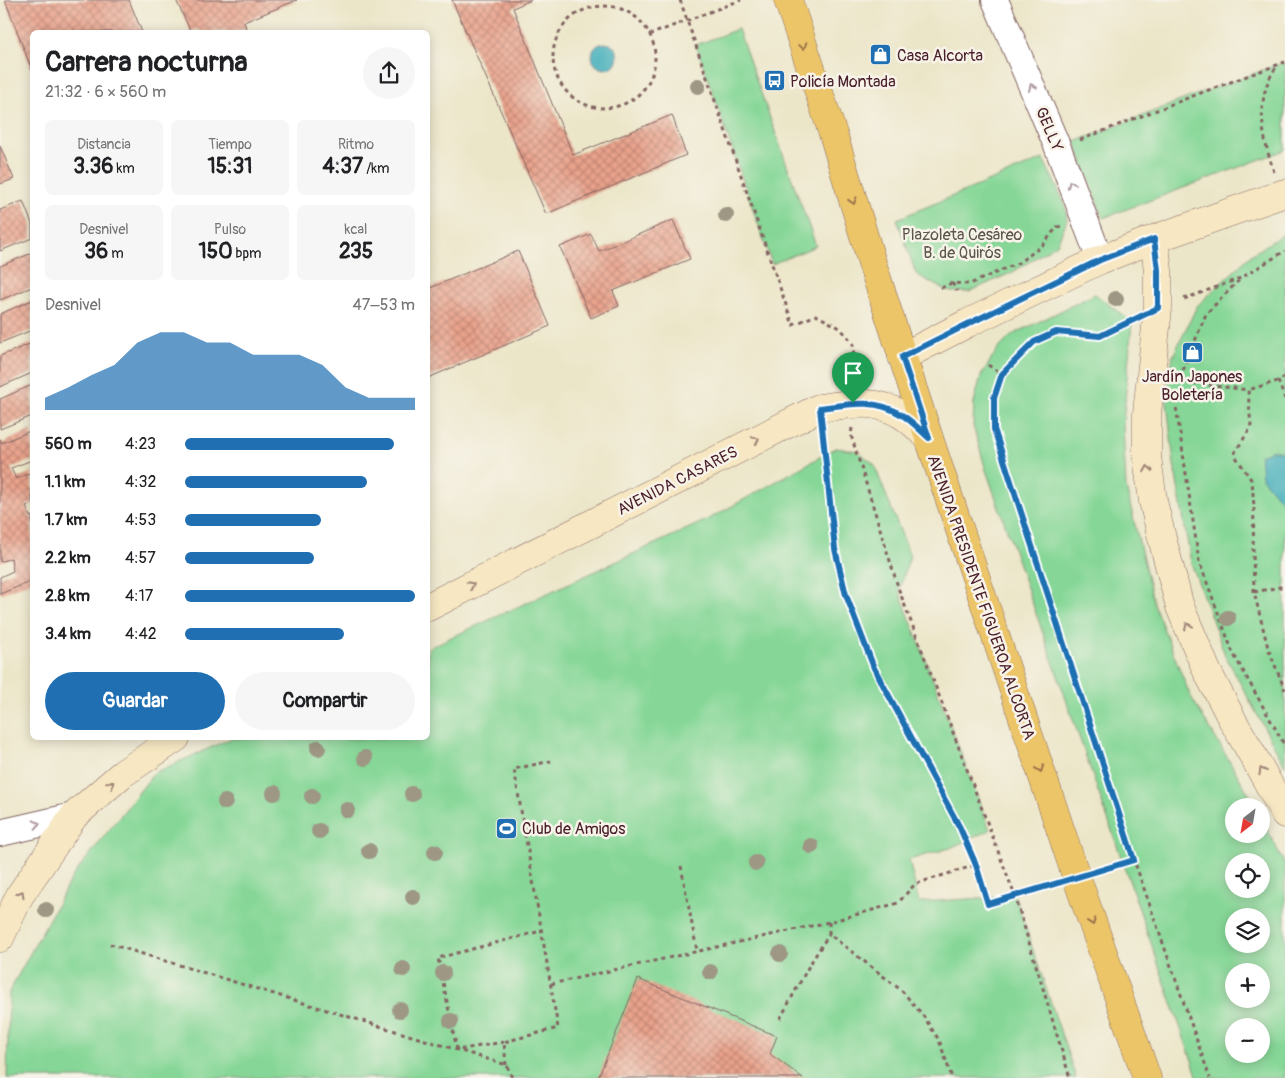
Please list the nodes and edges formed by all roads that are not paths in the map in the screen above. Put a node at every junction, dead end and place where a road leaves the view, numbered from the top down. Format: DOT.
graph roads {
  1 [pos="788,0"];
  2 [pos="995,0"];
  3 [pos="1284,193"];
  4 [pos="1154,239"];
  5 [pos="1100,260"];
  6 [pos="902,357"];
  7 [pos="929,438"];
  8 [pos="430,606"];
  9 [pos="173,740"];
  10 [pos="1285,814"];
  11 [pos="74,816"];
  12 [pos="0,833"];
  13 [pos="0,938"];
  14 [pos="1147,1078"];
  1 -- 6 [label="main road, AVENIDA PRESIDENTE FIGUEROA ALCORTA, one-way"];
  5 -- 2 [label="street, GELLY, one-way"];
  3 -- 4 [label="main road"];
  4 -- 5 [label="main road"];
  10 -- 4 [label="main road, one-way"];
  5 -- 6 [label="main road"];
  6 -- 7 [label="main road, AVENIDA PRESIDENTE FIGUEROA ALCORTA"];
  8 -- 7 [label="main road, AVENIDA CASARES, one-way"];
  7 -- 14 [label="main road, AVENIDA PRESIDENTE FIGUEROA ALCORTA, one-way"];
  11 -- 9 [label="main road, one-way"];
  12 -- 11 [label="street, one-way"];
  13 -- 11 [label="main road, one-way"];
}
